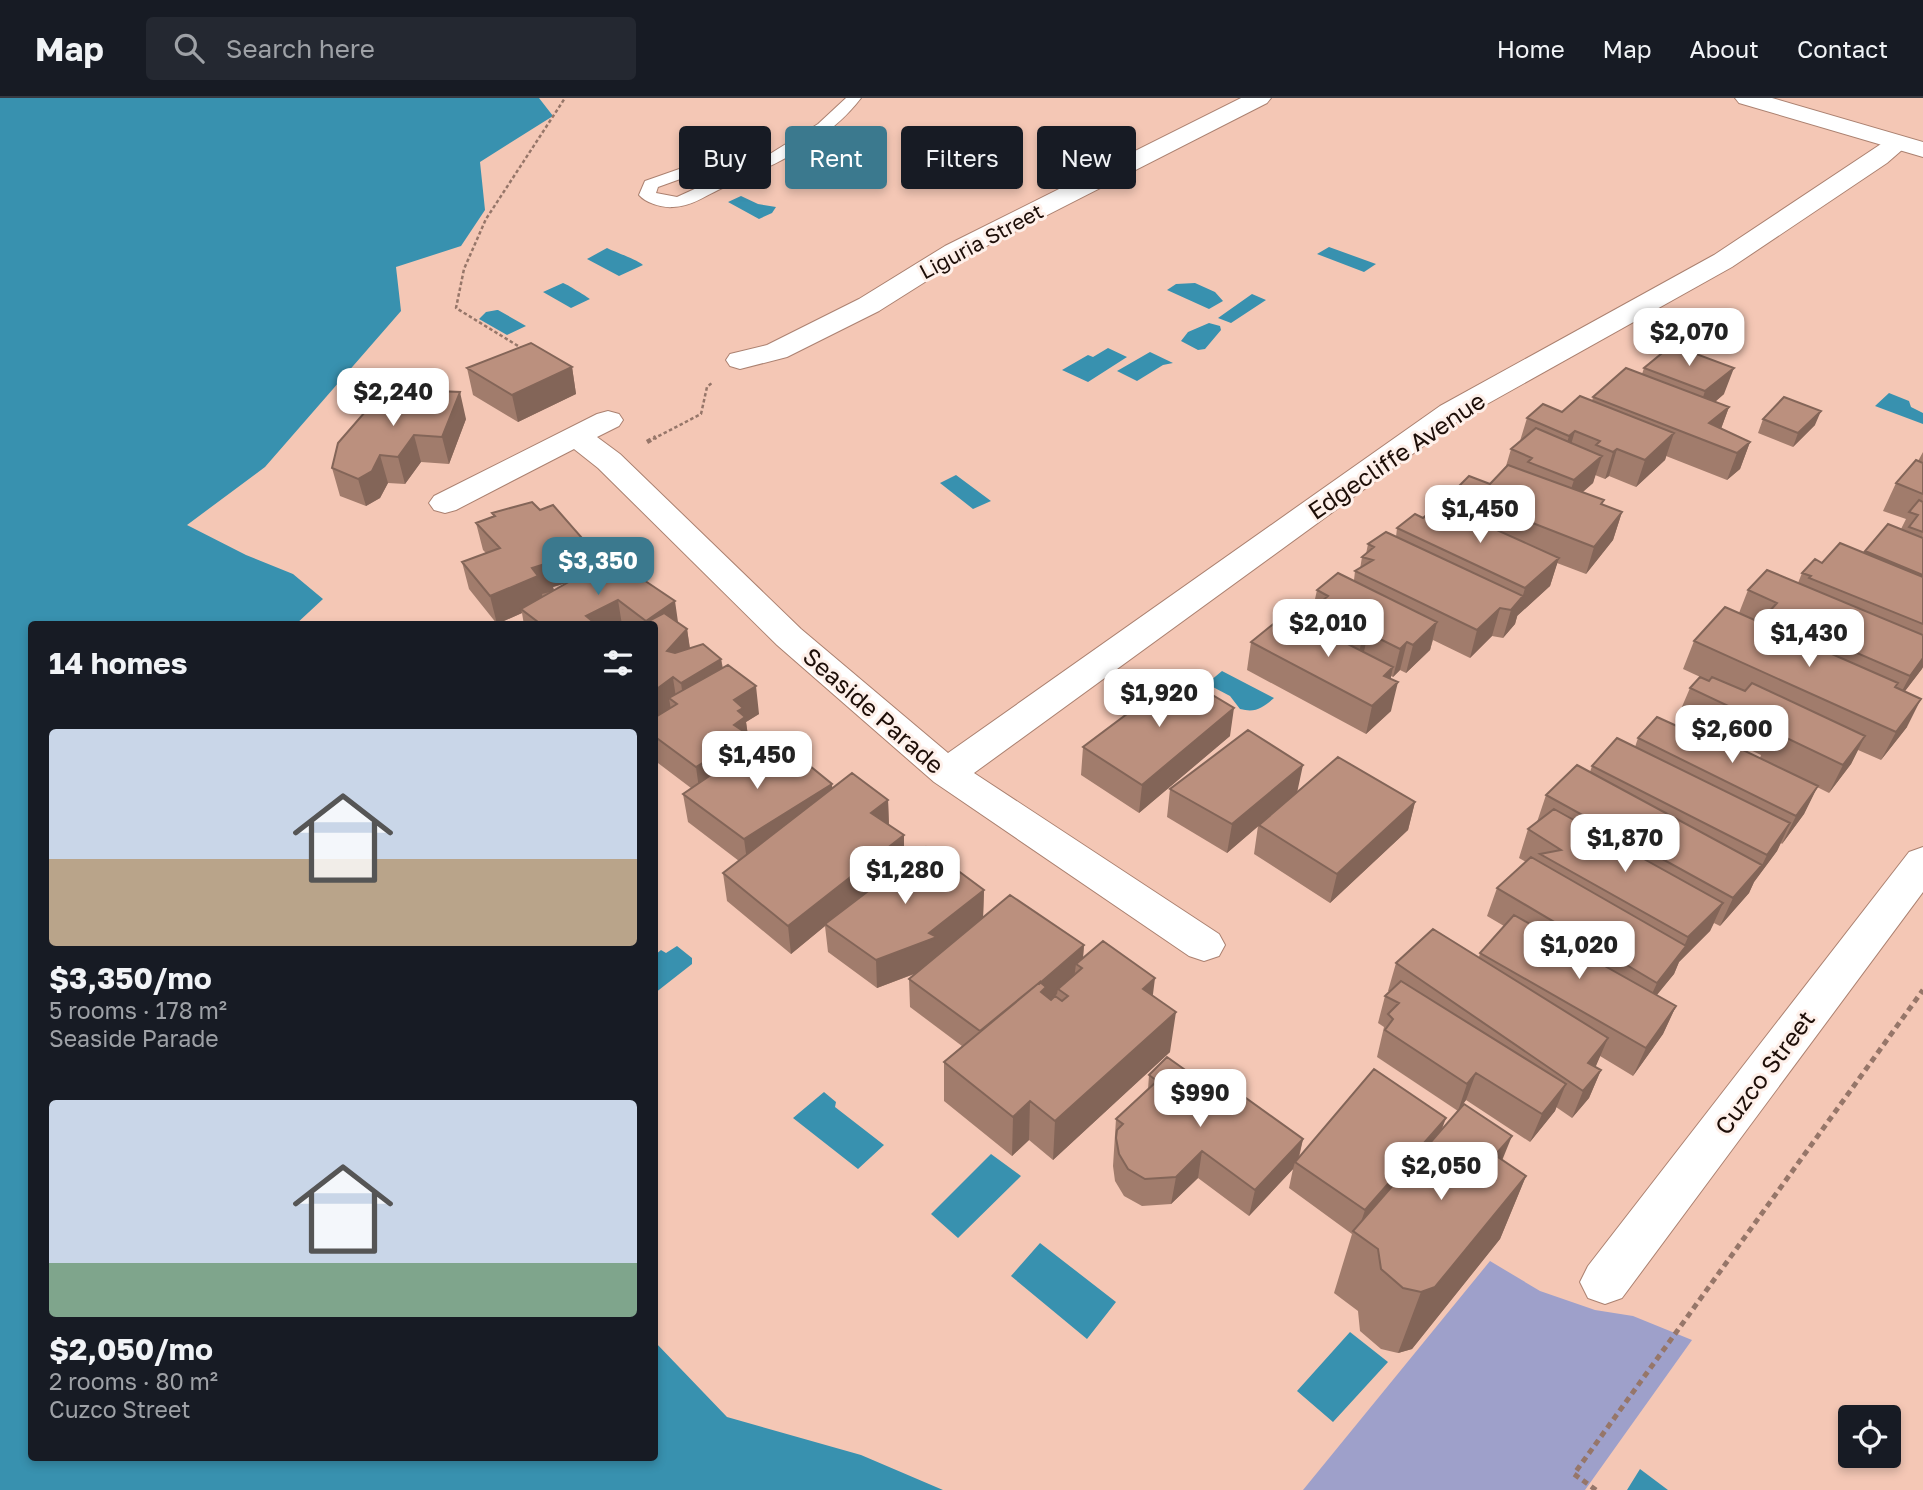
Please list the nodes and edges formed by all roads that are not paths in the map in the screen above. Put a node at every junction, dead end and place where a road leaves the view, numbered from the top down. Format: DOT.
graph roads {
  1 [pos="854,98"];
  2 [pos="1259,98"];
  3 [pos="1747,98"];
  4 [pos="1910,146"];
  5 [pos="771,161"];
  6 [pos="679,174"];
  7 [pos="709,189"];
  8 [pos="740,360"];
  9 [pos="608,420"];
  10 [pos="576,436"];
  11 [pos="445,503"];
  12 [pos="947,773"];
  13 [pos="1923,862"];
  14 [pos="1204,944"];
  15 [pos="1605,1282"];
  1 -- 5 [label="lane"];
  2 -- 8 [label="street, Liguria Street"];
  3 -- 4 [label="street"];
  4 -- 12 [label="street, Edgecliffe Avenue"];
  6 -- 7 [label="lane"];
  9 -- 10 [label="street"];
  10 -- 11 [label="street"];
  10 -- 12 [label="street, Seaside Parade"];
  12 -- 14 [label="street, Seaside Parade"];
  13 -- 15 [label="street, Cuzco Street"];
}
